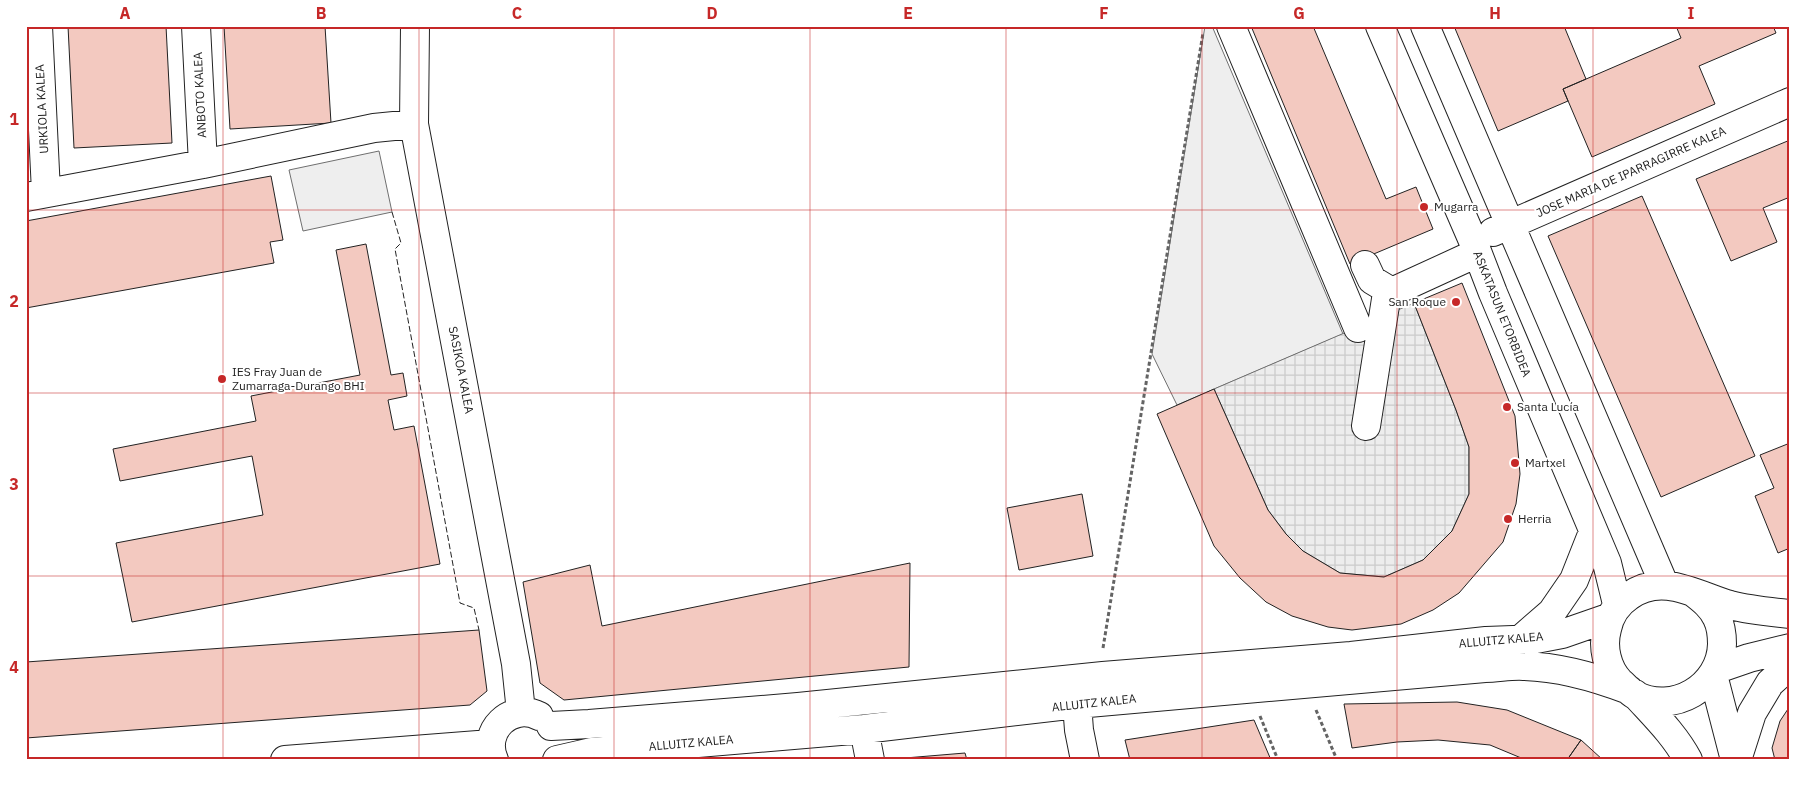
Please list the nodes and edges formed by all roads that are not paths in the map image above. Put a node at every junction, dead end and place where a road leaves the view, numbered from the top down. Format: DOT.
graph roads {
  1 [pos="38,26"];
  2 [pos="196,26"];
  3 [pos="415,26"];
  4 [pos="1231,26"];
  5 [pos="1380,26"];
  6 [pos="1425,26"];
  7 [pos="1790,102"];
  8 [pos="414,124"];
  9 [pos="203,164"];
  10 [pos="36,195"];
  11 [pos="1509,225"];
  12 [pos="1475,247"];
  13 [pos="1365,265"];
  14 [pos="1392,292"];
  15 [pos="1358,328"];
  16 [pos="1366,426"];
  17 [pos="1593,532"];
  18 [pos="1664,584"];
  19 [pos="1694,593"];
  20 [pos="1614,610"];
  21 [pos="1790,614"];
  22 [pos="1521,639"];
  23 [pos="1790,648"];
  24 [pos="1790,665"];
  25 [pos="1715,672"];
  26 [pos="1632,692"];
  27 [pos="1077,704"];
  28 [pos="522,712"];
  29 [pos="551,726"];
  30 [pos="864,729"];
  31 [pos="492,752"];
  32 [pos="286,760"];
  33 [pos="556,760"];
  34 [pos="870,760"];
  35 [pos="1085,760"];
  36 [pos="1688,760"];
  37 [pos="1736,760"];
  1 -- 10 [label="street, URKIOLA KALEA"];
  2 -- 9 [label="street, ANBOTO KALEA"];
  3 -- 8 [label="street, SASIKOA KALEA"];
  4 -- 15 [label="street"];
  5 -- 12 [label="street, ASKATASUN ETORBIDEA"];
  6 -- 11 [label="street"];
  7 -- 11 [label="street, JOSE MARIA DE IPARRAGIRRE KALEA"];
  8 -- 9 [label="street"];
  8 -- 28 [label="street, SASIKOA KALEA"];
  9 -- 10 [label="street"];
  11 -- 12 [label="street, JOSE MARIA DE IPARRAGIRRE KALEA"];
  11 -- 18 [label="street"];
  12 -- 14 [label="street, JOSE MARIA DE IPARRAGIRRE KALEA"];
  12 -- 17 [label="street, ASKATASUN ETORBIDEA"];
  13 -- 14 [label="street"];
  14 -- 16 [label="street"];
  17 -- 20 [label="street, ASKATASUN ETORBIDEA"];
  17 -- 22 [label="street"];
  18 -- 19 [label="street"];
  18 -- 20 [label="street"];
  19 -- 21 [label="street"];
  19 -- 25 [label="street"];
  20 -- 22 [label="street, ALLUITZ KALEA"];
  20 -- 26 [label="street"];
  22 -- 29 [label="street, ALLUITZ KALEA"];
  23 -- 25 [label="street"];
  24 -- 37 [label="street"];
  25 -- 26 [label="street"];
  25 -- 37 [label="street"];
  26 -- 27 [label="street, ALLUITZ KALEA"];
  26 -- 36 [label="street"];
  27 -- 30 [label="street, ALLUITZ KALEA"];
  27 -- 35 [label="street"];
  28 -- 29 [label="street"];
  28 -- 31 [label="street"];
  29 -- 33 [label="street"];
  30 -- 33 [label="street, ALLUITZ KALEA"];
  30 -- 34 [label="street"];
  31 -- 32 [label="street"];
}
